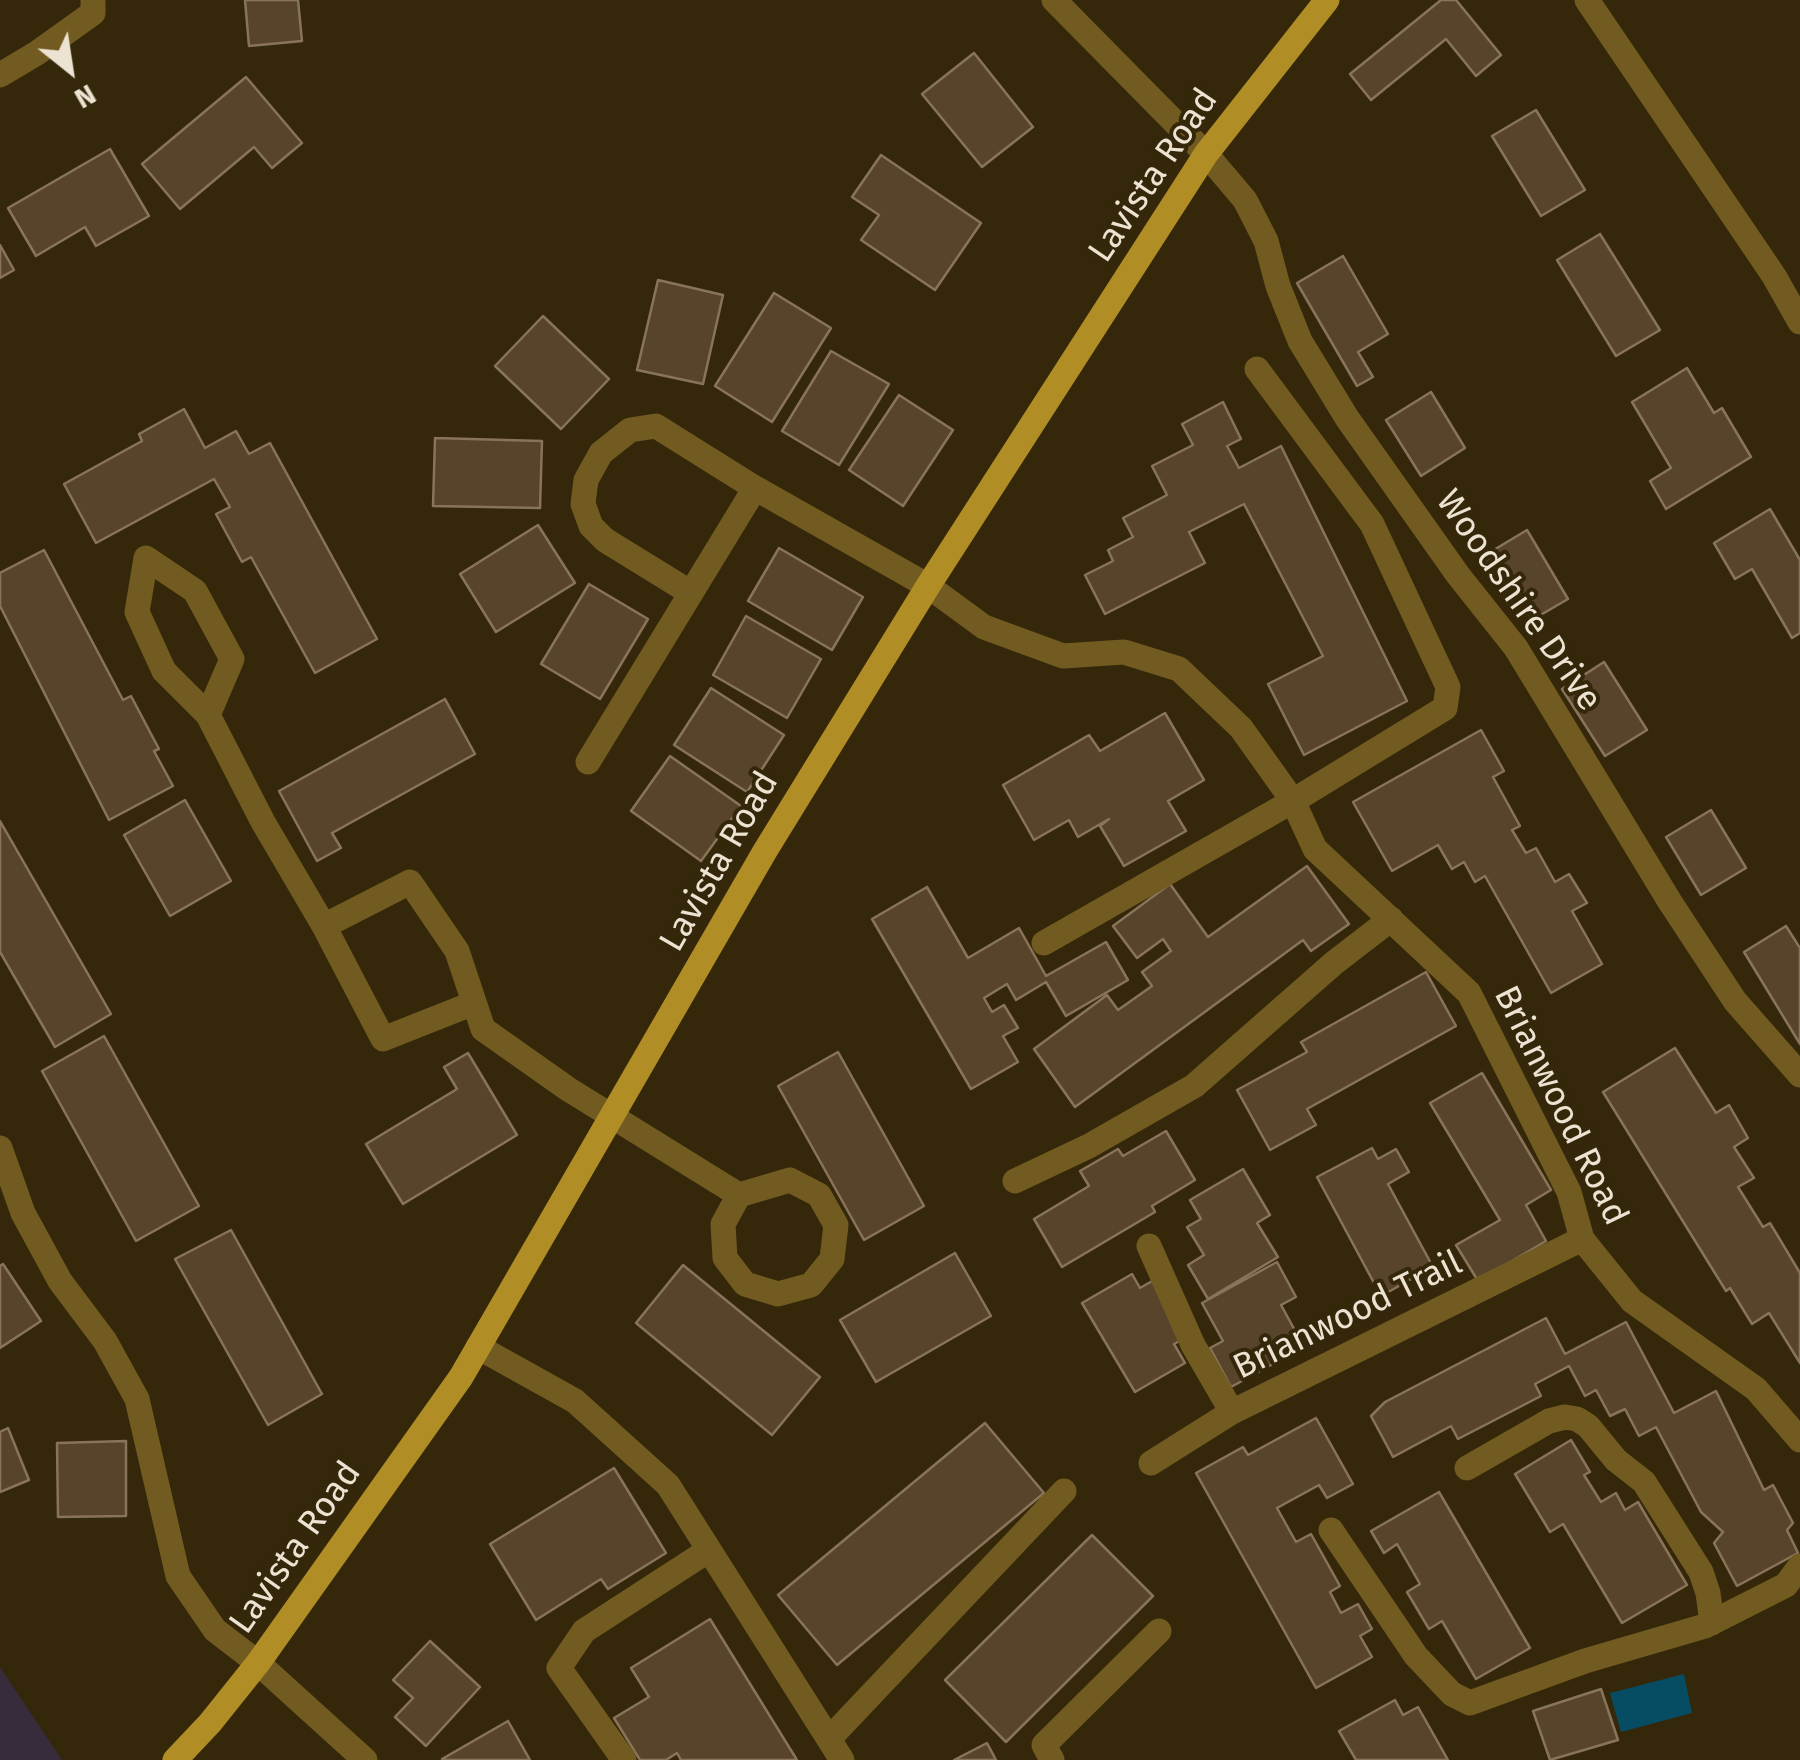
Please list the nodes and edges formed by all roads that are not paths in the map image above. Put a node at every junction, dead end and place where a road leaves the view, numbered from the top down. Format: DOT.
graph roads {
  1 [pos="93,0"];
  2 [pos="1054,0"];
  3 [pos="1328,0"];
  4 [pos="1587,0"];
  5 [pos="0,74"];
  6 [pos="1206,154"];
  7 [pos="1800,322"];
  8 [pos="1257,369"];
  9 [pos="756,488"];
  10 [pos="928,586"];
  11 [pos="691,593"];
  12 [pos="208,715"];
  13 [pos="588,762"];
  14 [pos="1293,801"];
  15 [pos="1391,919"];
  16 [pos="324,926"];
  17 [pos="1044,942"];
  18 [pos="474,1003"];
  19 [pos="1800,1075"];
  20 [pos="613,1118"];
  21 [pos="0,1148"];
  22 [pos="1015,1181"];
  23 [pos="740,1195"];
  24 [pos="1582,1240"];
  25 [pos="1148,1246"];
  26 [pos="478,1347"];
  27 [pos="1232,1412"];
  28 [pos="1800,1440"];
  29 [pos="1150,1464"];
  30 [pos="1467,1468"];
  31 [pos="1064,1491"];
  32 [pos="1331,1530"];
  33 [pos="709,1550"];
  34 [pos="1800,1566"];
  35 [pos="1712,1623"];
  36 [pos="1158,1630"];
  37 [pos="258,1663"];
  38 [pos="835,1750"];
  39 [pos="175,1760"];
  40 [pos="364,1760"];
  41 [pos="624,1760"];
  42 [pos="1052,1760"];
  1 -- 5 [label="street"];
  2 -- 6 [label="street, Woodshire Drive"];
  3 -- 6 [label="main road, Lavista Road"];
  4 -- 7 [label="street"];
  6 -- 10 [label="main road, Lavista Road"];
  6 -- 19 [label="street, Woodshire Drive"];
  8 -- 14 [label="street"];
  9 -- 10 [label="street, Brianwood Road"];
  9 -- 11 [label="street"];
  9 -- 11 [label="street, Brianwood Road"];
  10 -- 14 [label="street, Brianwood Road"];
  10 -- 20 [label="main road, Lavista Road"];
  11 -- 13 [label="street"];
  12 -- 12 [label="street"];
  12 -- 16 [label="street"];
  14 -- 15 [label="street, Brianwood Road"];
  14 -- 17 [label="street"];
  15 -- 22 [label="street"];
  15 -- 24 [label="street, Brianwood Road"];
  16 -- 18 [label="street"];
  16 -- 18 [label="street"];
  18 -- 20 [label="street"];
  20 -- 23 [label="street"];
  20 -- 26 [label="main road, Lavista Road"];
  21 -- 37 [label="street"];
  23 -- 23 [label="street"];
  24 -- 27 [label="street, Brianwood Trail"];
  24 -- 28 [label="street, Brianwood Road"];
  25 -- 27 [label="street"];
  26 -- 33 [label="street"];
  26 -- 37 [label="main road, Lavista Road"];
  27 -- 29 [label="street, Brianwood Trail"];
  30 -- 35 [label="street"];
  31 -- 38 [label="street"];
  32 -- 35 [label="street"];
  33 -- 38 [label="street"];
  33 -- 41 [label="street"];
  34 -- 35 [label="street"];
  36 -- 42 [label="street"];
  37 -- 39 [label="main road, Lavista Road"];
  37 -- 40 [label="street"];
}
